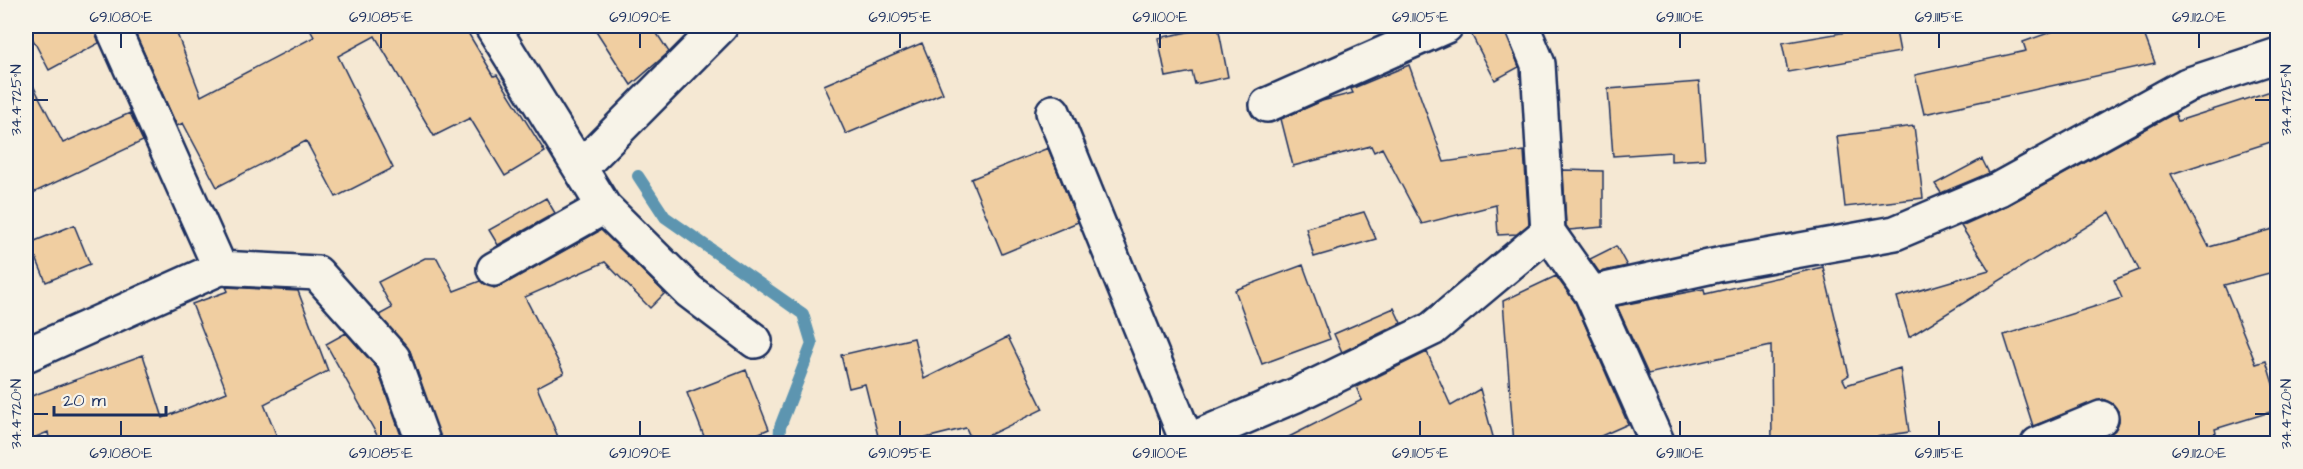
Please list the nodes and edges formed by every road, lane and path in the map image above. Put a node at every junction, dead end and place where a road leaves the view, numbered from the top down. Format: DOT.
graph roads {
  1 [pos="112,26"];
  2 [pos="492,26"];
  3 [pos="721,26"];
  4 [pos="1446,26"];
  5 [pos="1522,26"];
  6 [pos="2277,55"];
  7 [pos="1267,105"];
  8 [pos="1053,112"];
  9 [pos="580,168"];
  10 [pos="604,207"];
  11 [pos="1548,232"];
  12 [pos="220,268"];
  13 [pos="494,269"];
  14 [pos="1591,293"];
  15 [pos="755,341"];
  16 [pos="26,355"];
  17 [pos="2102,418"];
  18 [pos="1184,442"];
  19 [pos="424,444"];
  20 [pos="1658,444"];
  21 [pos="2038,444"];
  1 -- 12 [label="street"];
  2 -- 9 [label="street"];
  3 -- 9 [label="street"];
  4 -- 7 [label="street"];
  5 -- 11 [label="street"];
  6 -- 14 [label="street"];
  8 -- 18 [label="street"];
  9 -- 10 [label="street"];
  10 -- 13 [label="street"];
  10 -- 15 [label="street"];
  11 -- 14 [label="street"];
  11 -- 18 [label="street"];
  12 -- 16 [label="street"];
  12 -- 19 [label="street"];
  14 -- 20 [label="street"];
  17 -- 21 [label="street"];
}
